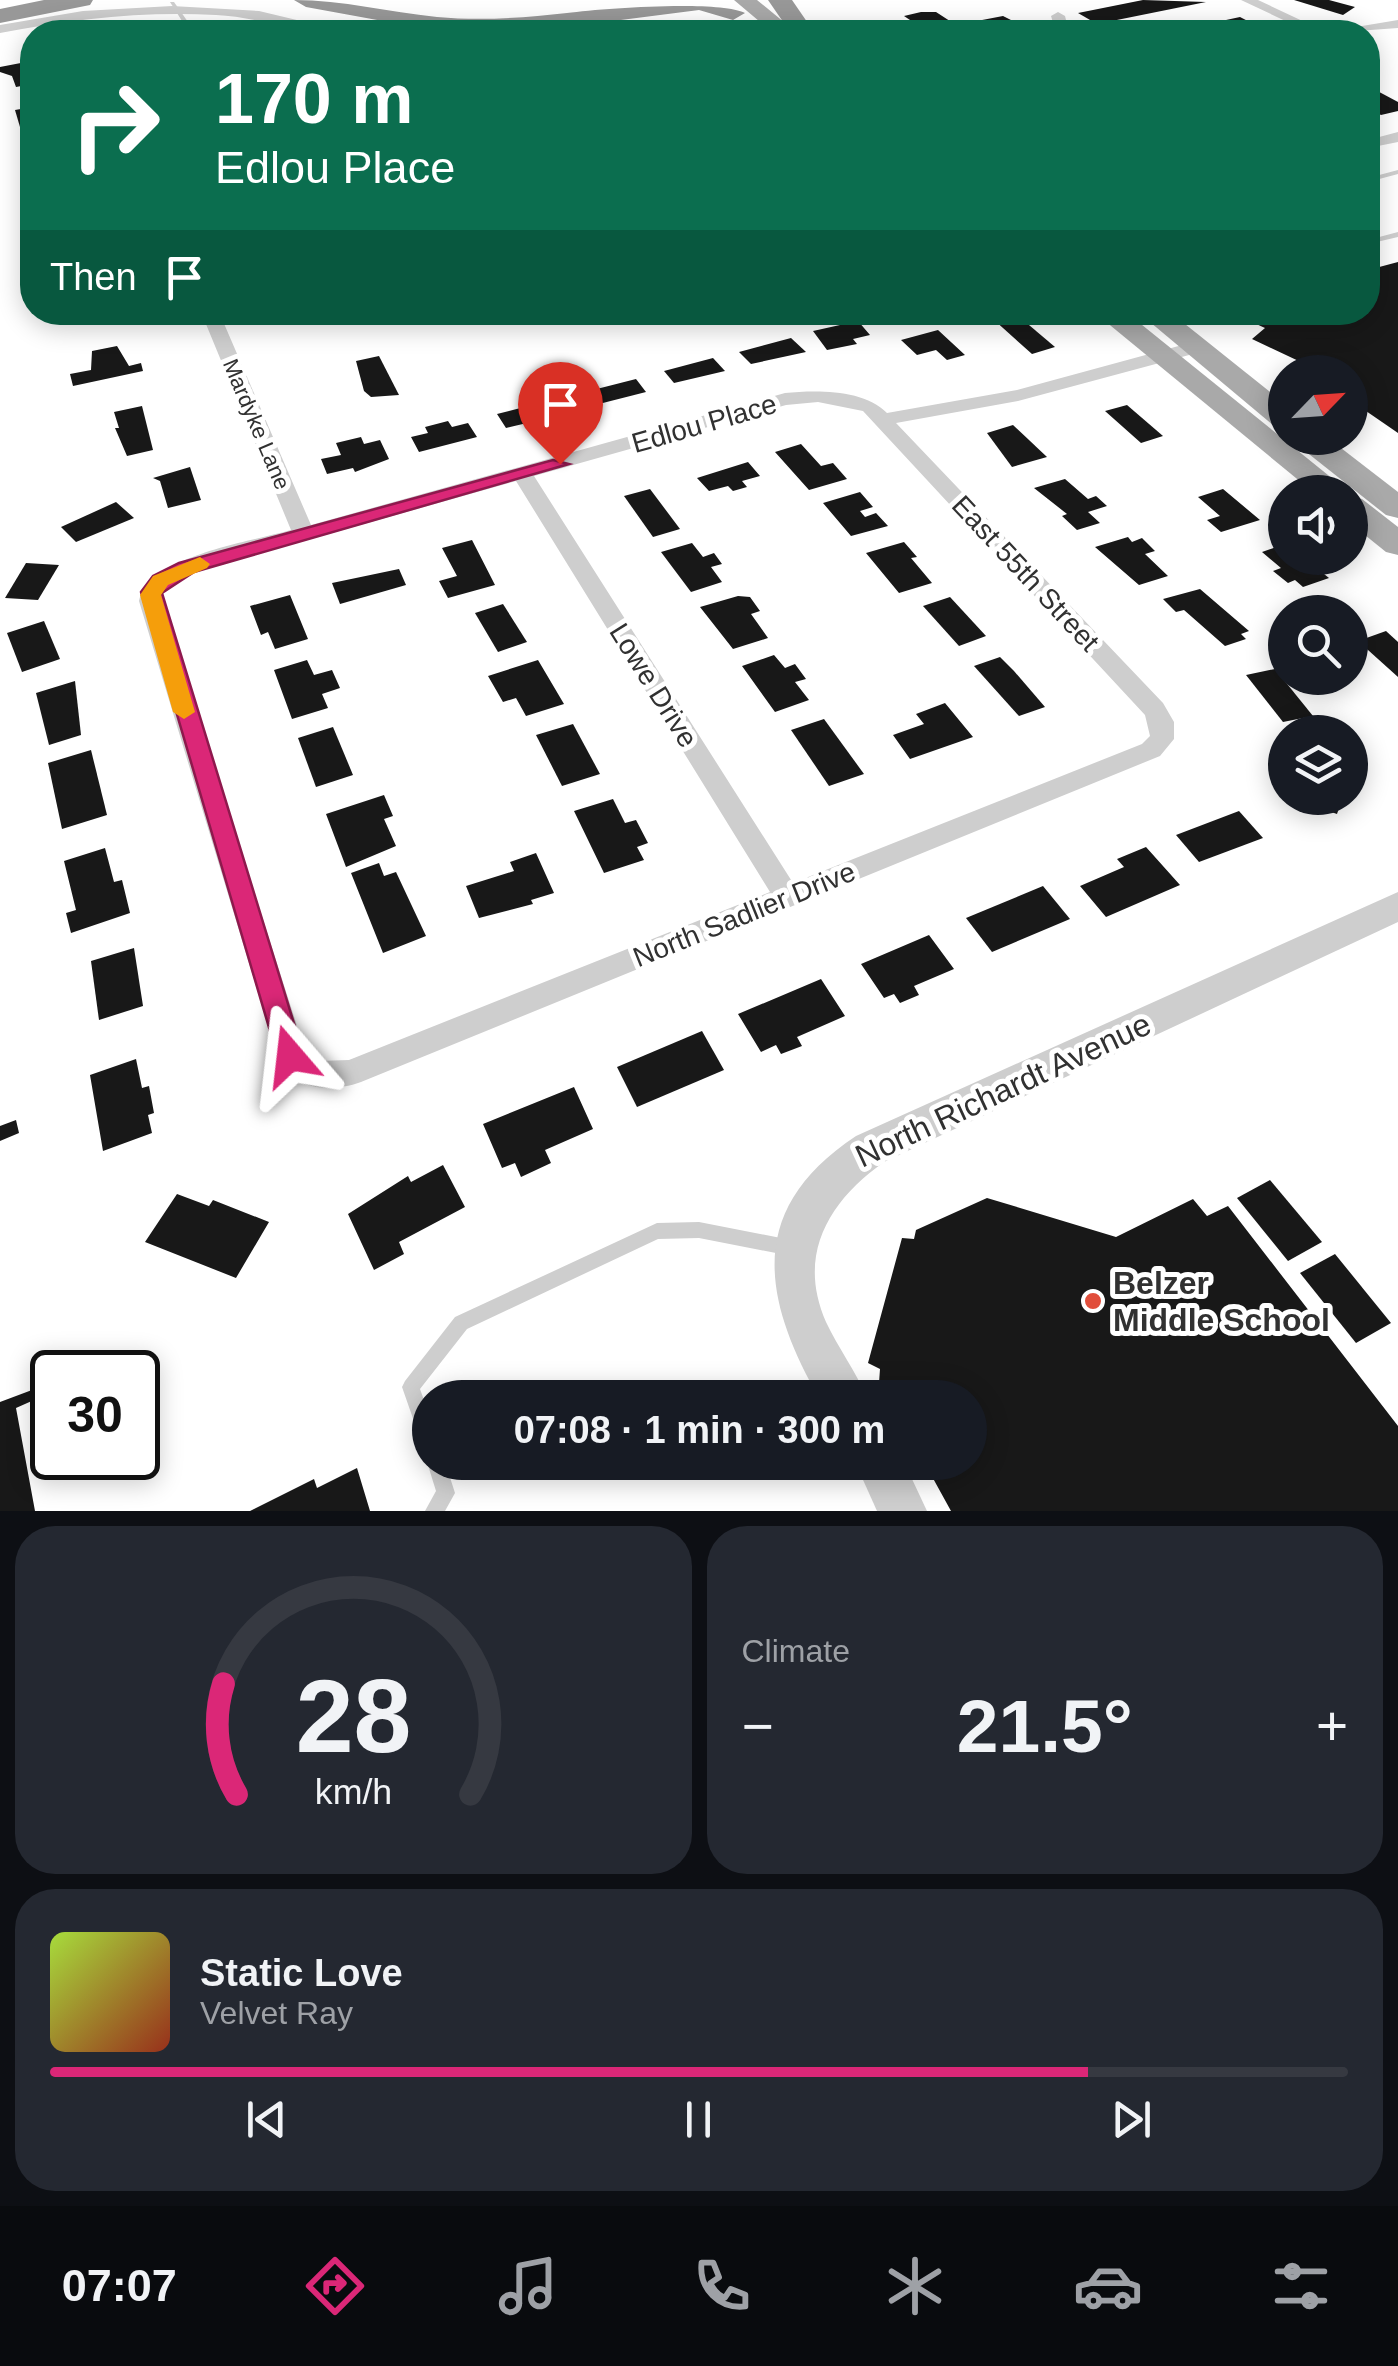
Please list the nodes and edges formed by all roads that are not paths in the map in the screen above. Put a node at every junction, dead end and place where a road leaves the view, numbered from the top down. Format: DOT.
graph roads {
  1 [pos="47,0"];
  2 [pos="306,0"];
  3 [pos="445,0"];
  4 [pos="608,0"];
  5 [pos="688,0"];
  6 [pos="1247,0"];
  7 [pos="172,3"];
  8 [pos="731,4"];
  9 [pos="658,5"];
  10 [pos="82,6"];
  11 [pos="0,13"];
  12 [pos="1058,16"];
  13 [pos="30,20"];
  14 [pos="184,20"];
  15 [pos="312,20"];
  16 [pos="396,20"];
  17 [pos="568,20"];
  18 [pos="762,20"];
  19 [pos="1059,20"];
  20 [pos="1293,20"];
  21 [pos="215,325"];
  22 [pos="1124,325"];
  23 [pos="1168,325"];
  24 [pos="1196,347"];
  25 [pos="1162,356"];
  26 [pos="1268,405"];
  27 [pos="882,420"];
  28 [pos="1330,455"];
  29 [pos="522,474"];
  30 [pos="1312,475"];
  31 [pos="1398,508"];
  32 [pos="1368,520"];
  33 [pos="304,535"];
  34 [pos="1398,544"];
  35 [pos="1164,730"];
  36 [pos="787,896"];
  37 [pos="1398,906"];
  38 [pos="313,1074"];
  39 [pos="796,1249"];
  40 [pos="417,1380"];
  41 [pos="835,1380"];
  42 [pos="442,1480"];
  43 [pos="887,1480"];
  44 [pos="434,1511"];
  45 [pos="903,1511"];
  1 -- 11 [label="highway"];
  2 -- 16 [label="highway"];
  3 -- 4 [label="highway"];
  5 -- 9 [label="highway"];
  6 -- 20 [label="street"];
  7 -- 10 [label="street"];
  7 -- 14 [label="lane"];
  7 -- 15 [label="street"];
  8 -- 9 [label="highway"];
  8 -- 18 [label="main road"];
  9 -- 17 [label="highway"];
  10 -- 11 [label="highway"];
  10 -- 13 [label="street"];
  12 -- 19 [label="street"];
  21 -- 33 [label="street, Mardyke Lane"];
  22 -- 25 [label="main road"];
  23 -- 24 [label="main road"];
  24 -- 25 [label="street"];
  24 -- 26 [label="main road"];
  25 -- 27 [label="street"];
  25 -- 30 [label="main road"];
  27 -- 29 [label="street, Edlou Place"];
  27 -- 35 [label="street, East 55th Street"];
  28 -- 31 [label="main road"];
  29 -- 33 [label="street, Edlou Place"];
  29 -- 36 [label="street, Lowe Drive"];
  32 -- 34 [label="main road"];
  33 -- 38 [label="street, Edlou Place"];
  35 -- 36 [label="street, North Sadlier Drive"];
  36 -- 38 [label="street, North Sadlier Drive"];
  37 -- 39 [label="street, North Richardt Avenue"];
  39 -- 40 [label="lane"];
  39 -- 41 [label="street, North Richardt Avenue"];
  42 -- 44 [label="lane"];
  43 -- 45 [label="street"];
}
